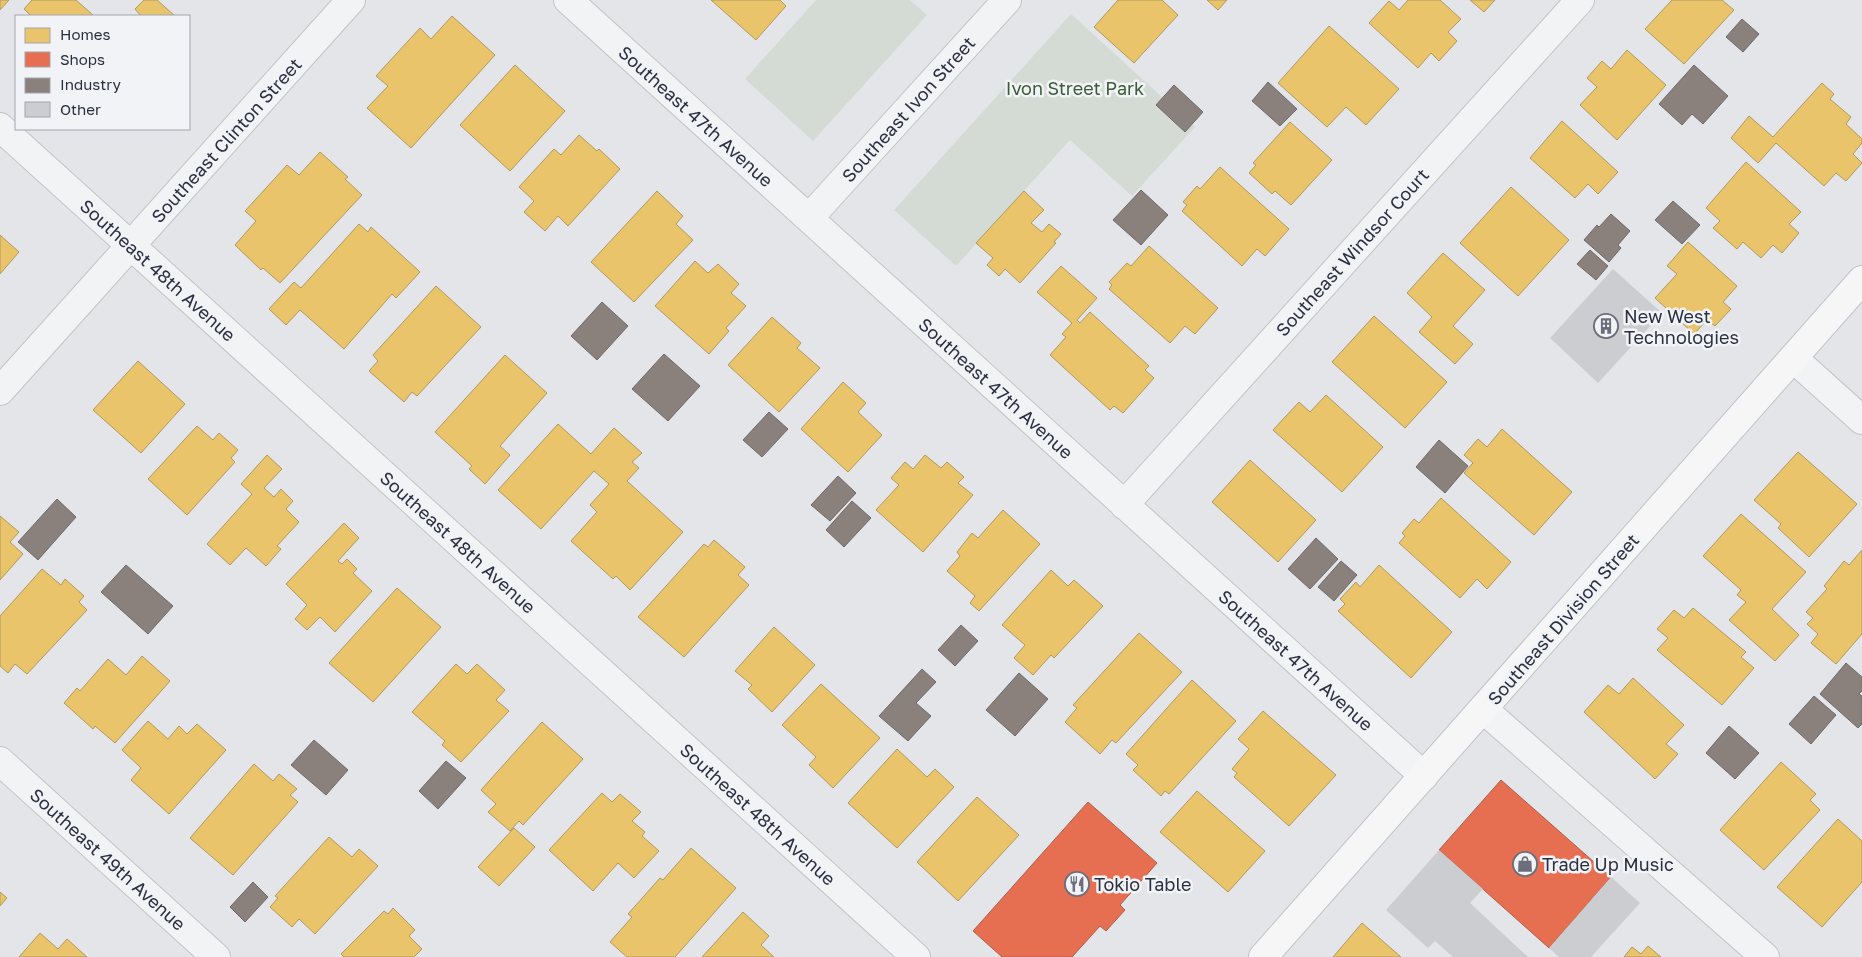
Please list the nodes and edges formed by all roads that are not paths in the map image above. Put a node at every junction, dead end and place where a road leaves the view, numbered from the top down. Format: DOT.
graph roads {
  1 [pos="351,0"];
  2 [pos="568,0"];
  3 [pos="1007,0"];
  4 [pos="1580,0"];
  5 [pos="0,127"];
  6 [pos="809,218"];
  7 [pos="131,246"];
  8 [pos="1862,280"];
  9 [pos="1793,358"];
  10 [pos="0,391"];
  11 [pos="1862,420"];
  12 [pos="1124,505"];
  13 [pos="1483,710"];
  14 [pos="0,761"];
  15 [pos="1424,776"];
  16 [pos="216,957"];
  17 [pos="916,957"];
  18 [pos="1262,957"];
  19 [pos="1765,957"];
  1 -- 7 [label="street, Southeast Clinton Street"];
  2 -- 6 [label="street, Southeast 47th Avenue"];
  3 -- 6 [label="street, Southeast Ivon Street"];
  4 -- 12 [label="street, Southeast Windsor Court"];
  5 -- 7 [label="street, Southeast 48th Avenue"];
  6 -- 12 [label="street, Southeast 47th Avenue"];
  7 -- 10 [label="street, Southeast Clinton Street"];
  7 -- 17 [label="street, Southeast 48th Avenue"];
  8 -- 9 [label="main road, Southeast Division Street"];
  9 -- 11 [label="street"];
  9 -- 13 [label="main road, Southeast Division Street"];
  12 -- 15 [label="street, Southeast 47th Avenue"];
  13 -- 15 [label="main road, Southeast Division Street"];
  13 -- 19 [label="street"];
  14 -- 16 [label="street, Southeast 49th Avenue"];
  15 -- 18 [label="main road, Southeast Division Street"];
}
